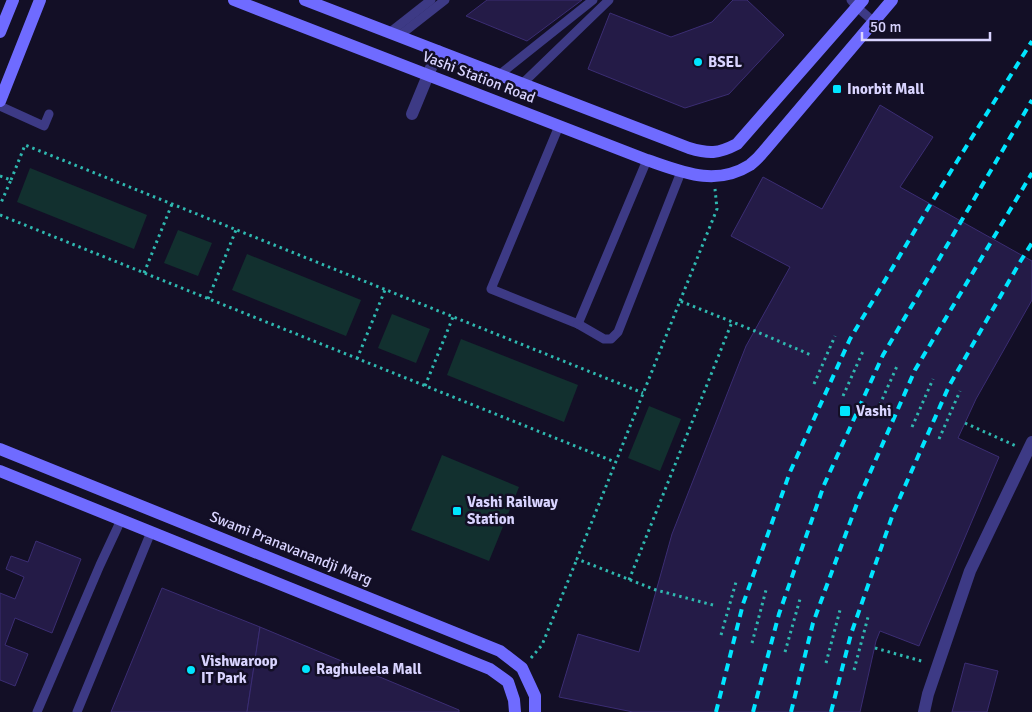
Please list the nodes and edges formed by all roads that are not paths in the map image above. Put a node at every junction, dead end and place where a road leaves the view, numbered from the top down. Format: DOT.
graph roads {
  1 [pos="13,0"];
  2 [pos="40,0"];
  3 [pos="234,0"];
  4 [pos="305,0"];
  5 [pos="431,0"];
  6 [pos="445,0"];
  7 [pos="593,0"];
  8 [pos="609,0"];
  9 [pos="892,0"];
  10 [pos="857,2"];
  11 [pos="874,22"];
  12 [pos="0,32"];
  13 [pos="394,35"];
  14 [pos="438,51"];
  15 [pos="428,75"];
  16 [pos="499,75"];
  17 [pos="522,84"];
  18 [pos="0,101"];
  19 [pos="0,106"];
  20 [pos="50,114"];
  21 [pos="412,114"];
  22 [pos="559,126"];
  23 [pos="647,160"];
  24 [pos="681,172"];
  25 [pos="578,324"];
  26 [pos="1030,446"];
  27 [pos="0,449"];
  28 [pos="0,471"];
  29 [pos="121,520"];
  30 [pos="206,531"];
  31 [pos="151,532"];
  32 [pos="198,551"];
  33 [pos="479,642"];
  34 [pos="471,662"];
  35 [pos="37,712"];
  36 [pos="77,712"];
  37 [pos="515,712"];
  38 [pos="535,712"];
  39 [pos="924,712"];
  1 -- 12 [label="main road"];
  2 -- 18 [label="main road"];
  3 -- 15 [label="main road, Vashi Station Road"];
  4 -- 13 [label="main road, Vashi Station Road"];
  5 -- 13 [label="lane"];
  6 -- 13 [label="lane"];
  7 -- 16 [label="lane"];
  8 -- 17 [label="lane"];
  9 -- 11 [label="main road"];
  10 -- 11 [label="lane"];
  10 -- 17 [label="main road, Vashi Station Road"];
  11 -- 24 [label="main road, Vashi Station Road"];
  13 -- 14 [label="main road, Vashi Station Road"];
  14 -- 15 [label="street"];
  14 -- 16 [label="main road, Vashi Station Road"];
  15 -- 21 [label="street"];
  15 -- 22 [label="main road, Vashi Station Road"];
  16 -- 17 [label="main road, Vashi Station Road"];
  19 -- 20 [label="lane"];
  22 -- 23 [label="main road, Vashi Station Road"];
  22 -- 25 [label="lane"];
  23 -- 24 [label="main road, Vashi Station Road"];
  23 -- 25 [label="lane"];
  24 -- 25 [label="lane"];
  26 -- 39 [label="street"];
  27 -- 30 [label="main road, Swami Pranavanandji Marg"];
  28 -- 29 [label="main road"];
  29 -- 31 [label="main road"];
  29 -- 35 [label="lane"];
  30 -- 32 [label="main road"];
  30 -- 33 [label="main road, Swami Pranavanandji Marg"];
  31 -- 32 [label="main road"];
  31 -- 36 [label="lane"];
  32 -- 34 [label="main road"];
  33 -- 34 [label="main road"];
  33 -- 38 [label="main road, Swami Pranavanandji Marg"];
  34 -- 37 [label="main road"];
}
